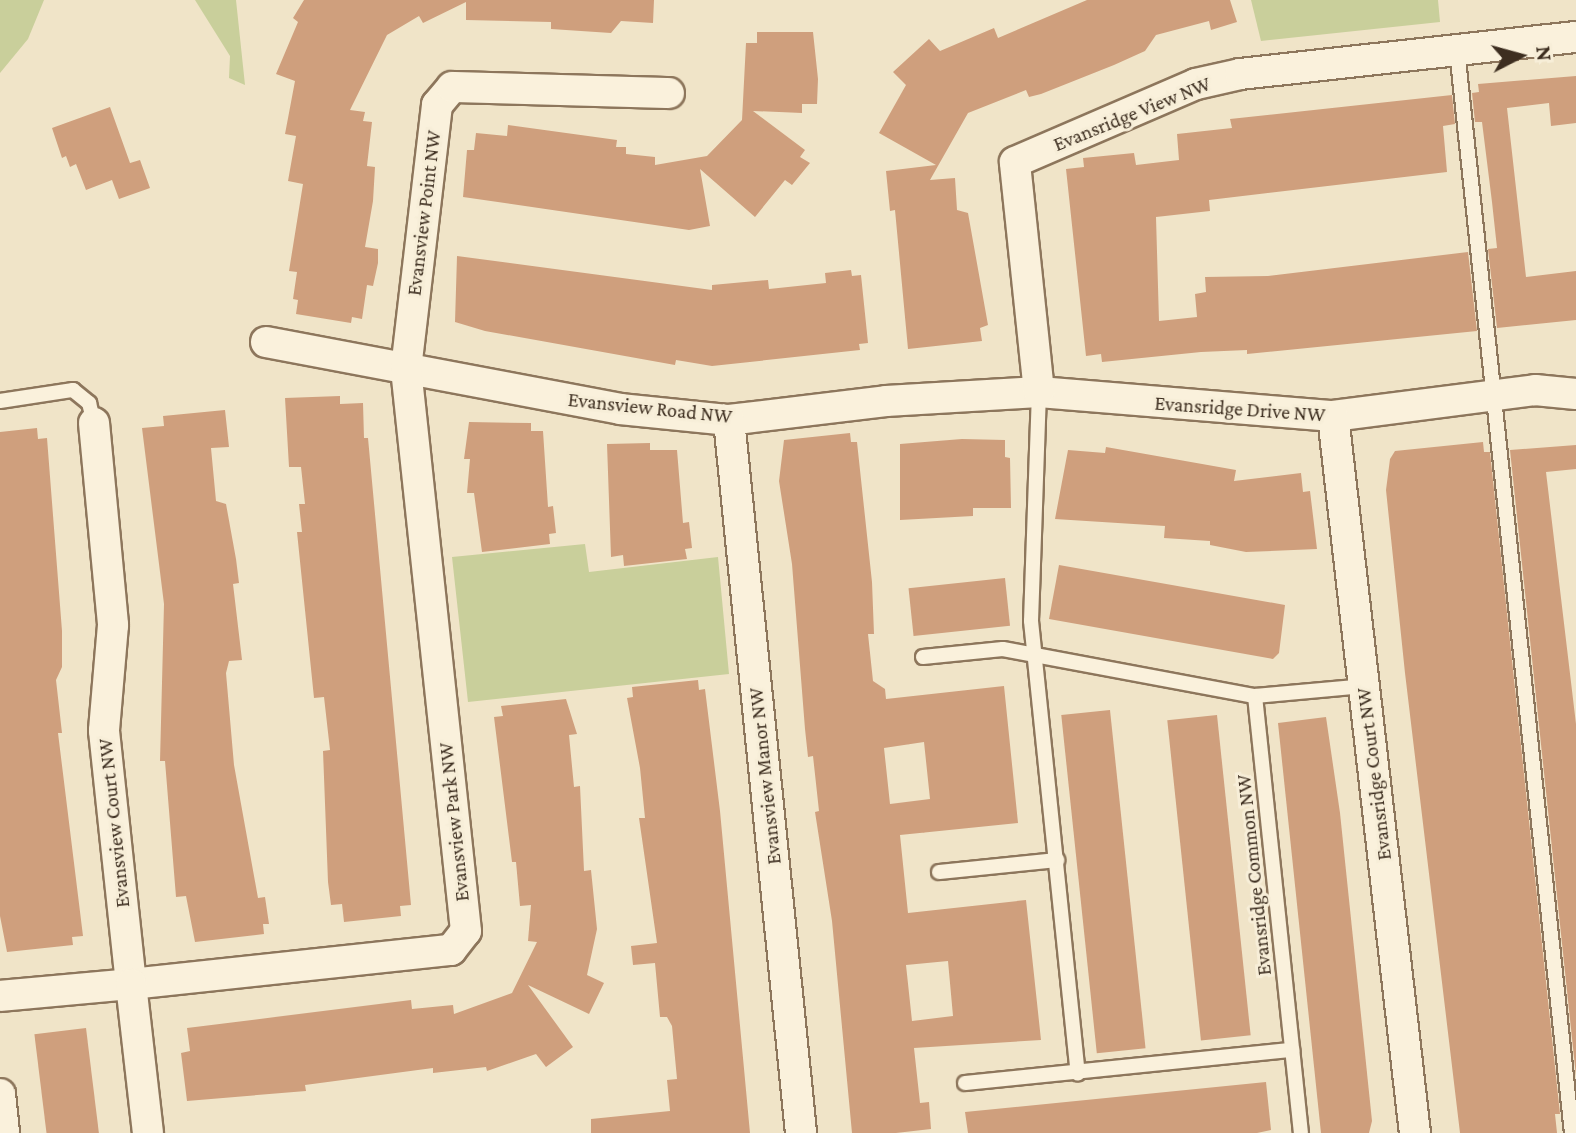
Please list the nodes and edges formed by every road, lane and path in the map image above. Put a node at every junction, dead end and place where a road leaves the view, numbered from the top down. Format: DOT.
graph roads {
  1 [pos="1576,37"];
  2 [pos="1457,50"];
  3 [pos="669,93"];
  4 [pos="266,342"];
  5 [pos="406,369"];
  6 [pos="1576,371"];
  7 [pos="1535,390"];
  8 [pos="1039,392"];
  9 [pos="1494,394"];
  10 [pos="1576,394"];
  11 [pos="0,401"];
  12 [pos="1333,416"];
  13 [pos="729,420"];
  14 [pos="94,423"];
  15 [pos="1034,655"];
  16 [pos="923,657"];
  17 [pos="1364,686"];
  18 [pos="1255,696"];
  19 [pos="1057,860"];
  20 [pos="939,872"];
  21 [pos="131,984"];
  22 [pos="0,996"];
  23 [pos="1292,1050"];
  24 [pos="1078,1074"];
  25 [pos="965,1083"];
  26 [pos="0,1094"];
  27 [pos="4,1133"];
  28 [pos="148,1133"];
  29 [pos="801,1133"];
  30 [pos="1301,1133"];
  31 [pos="1415,1133"];
  32 [pos="1572,1133"];
  1 -- 2 [label="street, Evansridge View NW"];
  2 -- 8 [label="street, Evansridge View NW"];
  2 -- 9 [label="lane"];
  3 -- 5 [label="street, Evansview Point NW"];
  4 -- 5 [label="street, Evansview Road NW"];
  5 -- 13 [label="street, Evansview Road NW"];
  5 -- 21 [label="street, Evansview Park NW"];
  6 -- 7 [label="street, Evansridge Drive NW"];
  7 -- 9 [label="street, Evansridge Drive NW"];
  7 -- 10 [label="street, Evansridge Drive NW"];
  8 -- 12 [label="street, Evansridge Drive NW"];
  8 -- 13 [label="street, Evansview Road NW"];
  8 -- 15 [label="lane"];
  9 -- 12 [label="street, Evansridge Drive NW"];
  9 -- 32 [label="lane"];
  11 -- 14 [label="lane"];
  12 -- 17 [label="street, Evansridge Court NW"];
  13 -- 29 [label="street, Evansview Manor NW"];
  14 -- 21 [label="street, Evansview Court NW"];
  15 -- 16 [label="lane"];
  15 -- 18 [label="lane"];
  15 -- 19 [label="lane"];
  17 -- 18 [label="lane"];
  17 -- 31 [label="street, Evansridge Court NW"];
  18 -- 23 [label="lane, Evansridge Common NW"];
  19 -- 20 [label="lane"];
  19 -- 24 [label="lane"];
  21 -- 22 [label="street"];
  21 -- 28 [label="street"];
  23 -- 24 [label="lane"];
  23 -- 30 [label="lane, Evansridge Common NW"];
  24 -- 25 [label="lane"];
  26 -- 27 [label="street"];
}
